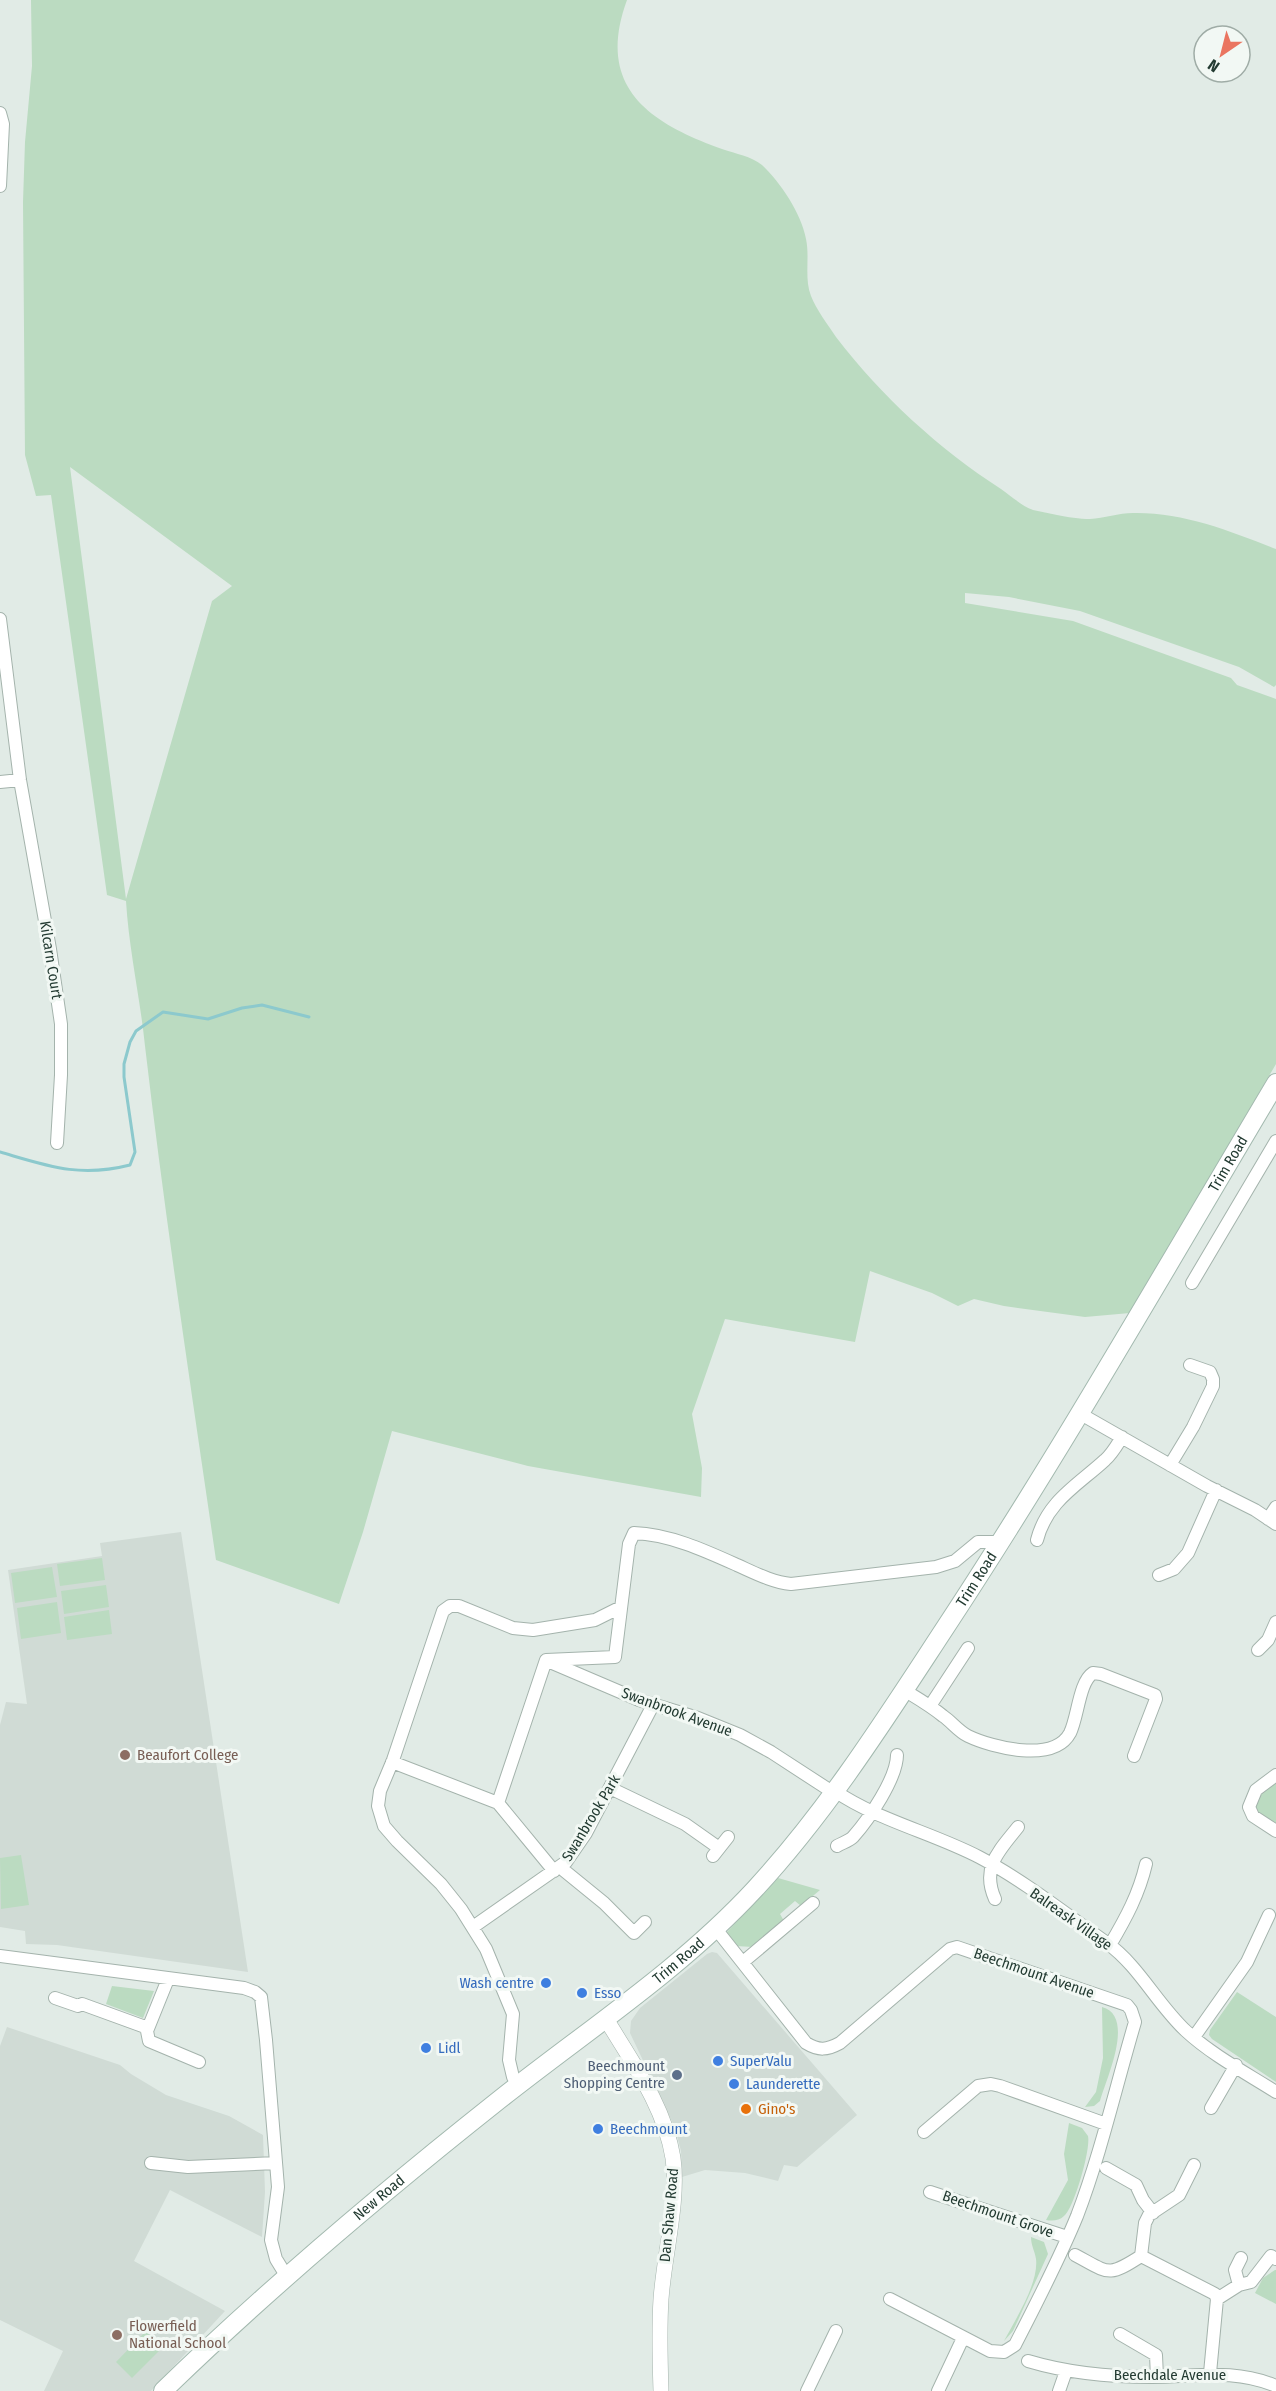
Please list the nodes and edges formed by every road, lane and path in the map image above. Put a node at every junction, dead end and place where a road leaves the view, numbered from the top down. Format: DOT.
graph roads {
  1 [pos="0,113"];
  2 [pos="0,186"];
  3 [pos="0,619"];
  4 [pos="20,780"];
  5 [pos="0,782"];
  6 [pos="1276,1083"];
  7 [pos="1276,1142"];
  8 [pos="57,1143"];
  9 [pos="1192,1283"];
  10 [pos="1190,1365"];
  11 [pos="1080,1413"];
  12 [pos="1122,1437"];
  13 [pos="1170,1465"];
  14 [pos="1216,1490"];
  15 [pos="1276,1507"];
  16 [pos="1272,1521"];
  17 [pos="1037,1540"];
  18 [pos="1000,1542"];
  19 [pos="1159,1575"];
  20 [pos="621,1607"];
  21 [pos="1276,1622"];
  22 [pos="968,1648"];
  23 [pos="1258,1650"];
  24 [pos="546,1660"];
  25 [pos="904,1690"];
  26 [pos="653,1705"];
  27 [pos="930,1706"];
  28 [pos="897,1755"];
  29 [pos="1134,1756"];
  30 [pos="392,1762"];
  31 [pos="1276,1775"];
  32 [pos="610,1788"];
  33 [pos="834,1792"];
  34 [pos="498,1803"];
  35 [pos="872,1811"];
  36 [pos="1018,1827"];
  37 [pos="1276,1832"];
  38 [pos="728,1837"];
  39 [pos="837,1846"];
  40 [pos="1146,1864"];
  41 [pos="992,1865"];
  42 [pos="557,1870"];
  43 [pos="994,1899"];
  44 [pos="813,1903"];
  45 [pos="1269,1915"];
  46 [pos="645,1922"];
  47 [pos="473,1928"];
  48 [pos="716,1929"];
  49 [pos="1110,1945"];
  50 [pos="0,1956"];
  51 [pos="743,1962"];
  52 [pos="168,1979"];
  53 [pos="56,1998"];
  54 [pos="606,2019"];
  55 [pos="148,2028"];
  56 [pos="1194,2037"];
  57 [pos="199,2062"];
  58 [pos="1236,2065"];
  59 [pos="518,2085"];
  60 [pos="1276,2092"];
  61 [pos="1211,2108"];
  62 [pos="1106,2124"];
  63 [pos="924,2132"];
  64 [pos="151,2163"];
  65 [pos="276,2163"];
  66 [pos="1194,2165"];
  67 [pos="1106,2168"];
  68 [pos="930,2192"];
  69 [pos="1153,2213"];
  70 [pos="1067,2237"];
  71 [pos="1075,2255"];
  72 [pos="1141,2256"];
  73 [pos="1241,2258"];
  74 [pos="1276,2259"];
  75 [pos="287,2277"];
  76 [pos="1239,2285"];
  77 [pos="890,2298"];
  78 [pos="1217,2299"];
  79 [pos="836,2331"];
  80 [pos="1120,2334"];
  81 [pos="963,2338"];
  82 [pos="1028,2361"];
  83 [pos="1066,2371"];
  84 [pos="1210,2373"];
  85 [pos="1157,2377"];
  86 [pos="1276,2386"];
  87 [pos="163,2391"];
  88 [pos="661,2391"];
  89 [pos="807,2391"];
  90 [pos="938,2391"];
  91 [pos="1059,2391"];
  1 -- 2 [label="street"];
  3 -- 4 [label="street, Kilcarn Court"];
  4 -- 5 [label="street"];
  4 -- 8 [label="street, Kilcarn Court"];
  6 -- 11 [label="main road, Trim Road"];
  7 -- 9 [label="street"];
  10 -- 13 [label="street"];
  11 -- 12 [label="street"];
  11 -- 18 [label="main road, Trim Road"];
  12 -- 13 [label="street"];
  12 -- 17 [label="street"];
  13 -- 14 [label="street"];
  14 -- 16 [label="street"];
  14 -- 19 [label="street"];
  15 -- 16 [label="street"];
  18 -- 20 [label="street"];
  18 -- 25 [label="main road, Trim Road"];
  20 -- 24 [label="street"];
  20 -- 30 [label="street"];
  21 -- 23 [label="street"];
  22 -- 27 [label="street"];
  24 -- 26 [label="street, Swanbrook Avenue"];
  24 -- 34 [label="street"];
  25 -- 27 [label="street"];
  25 -- 33 [label="main road, Trim Road"];
  26 -- 32 [label="street, Swanbrook Park"];
  26 -- 33 [label="street, Swanbrook Avenue"];
  27 -- 29 [label="street"];
  28 -- 35 [label="street"];
  30 -- 34 [label="street"];
  30 -- 47 [label="street"];
  31 -- 37 [label="street"];
  32 -- 38 [label="street"];
  32 -- 42 [label="street, Swanbrook Park"];
  33 -- 35 [label="street, Balreask Village"];
  33 -- 48 [label="main road, Trim Road"];
  34 -- 42 [label="street"];
  35 -- 39 [label="street"];
  35 -- 41 [label="street, Balreask Village"];
  36 -- 41 [label="street"];
  40 -- 49 [label="street"];
  41 -- 43 [label="street"];
  41 -- 49 [label="street, Balreask Village"];
  42 -- 46 [label="street"];
  42 -- 47 [label="street, Swanbrook Park"];
  44 -- 51 [label="street"];
  45 -- 56 [label="street"];
  47 -- 59 [label="street"];
  48 -- 51 [label="street, Beechmount Avenue"];
  48 -- 54 [label="main road, Trim Road"];
  49 -- 56 [label="street, Balreask Village"];
  50 -- 52 [label="street"];
  51 -- 62 [label="street, Beechmount Avenue"];
  52 -- 55 [label="street"];
  52 -- 65 [label="street"];
  53 -- 55 [label="street"];
  54 -- 59 [label="main road, New Road"];
  54 -- 88 [label="street, Dan Shaw Road"];
  55 -- 57 [label="street"];
  56 -- 58 [label="street, Balreask Village"];
  58 -- 60 [label="street, Balreask Village"];
  58 -- 61 [label="street"];
  59 -- 75 [label="main road, New Road"];
  62 -- 63 [label="street"];
  62 -- 70 [label="street, Beechmount Avenue"];
  64 -- 65 [label="street"];
  65 -- 75 [label="street"];
  66 -- 69 [label="street"];
  67 -- 69 [label="street"];
  68 -- 70 [label="street, Beechmount Grove"];
  69 -- 72 [label="street"];
  70 -- 81 [label="street, Beechmount Avenue"];
  71 -- 72 [label="street"];
  72 -- 78 [label="street"];
  73 -- 76 [label="street"];
  74 -- 76 [label="street"];
  75 -- 87 [label="main road, New Road"];
  76 -- 78 [label="street"];
  77 -- 81 [label="street, Beechmount Avenue"];
  78 -- 84 [label="street"];
  79 -- 89 [label="street"];
  80 -- 85 [label="street"];
  81 -- 90 [label="street"];
  82 -- 83 [label="street, Beechdale Avenue"];
  83 -- 85 [label="street, Beechdale Avenue"];
  83 -- 91 [label="street"];
  84 -- 85 [label="street, Beechdale Avenue"];
  84 -- 86 [label="street, Beechdale Avenue"];
}
